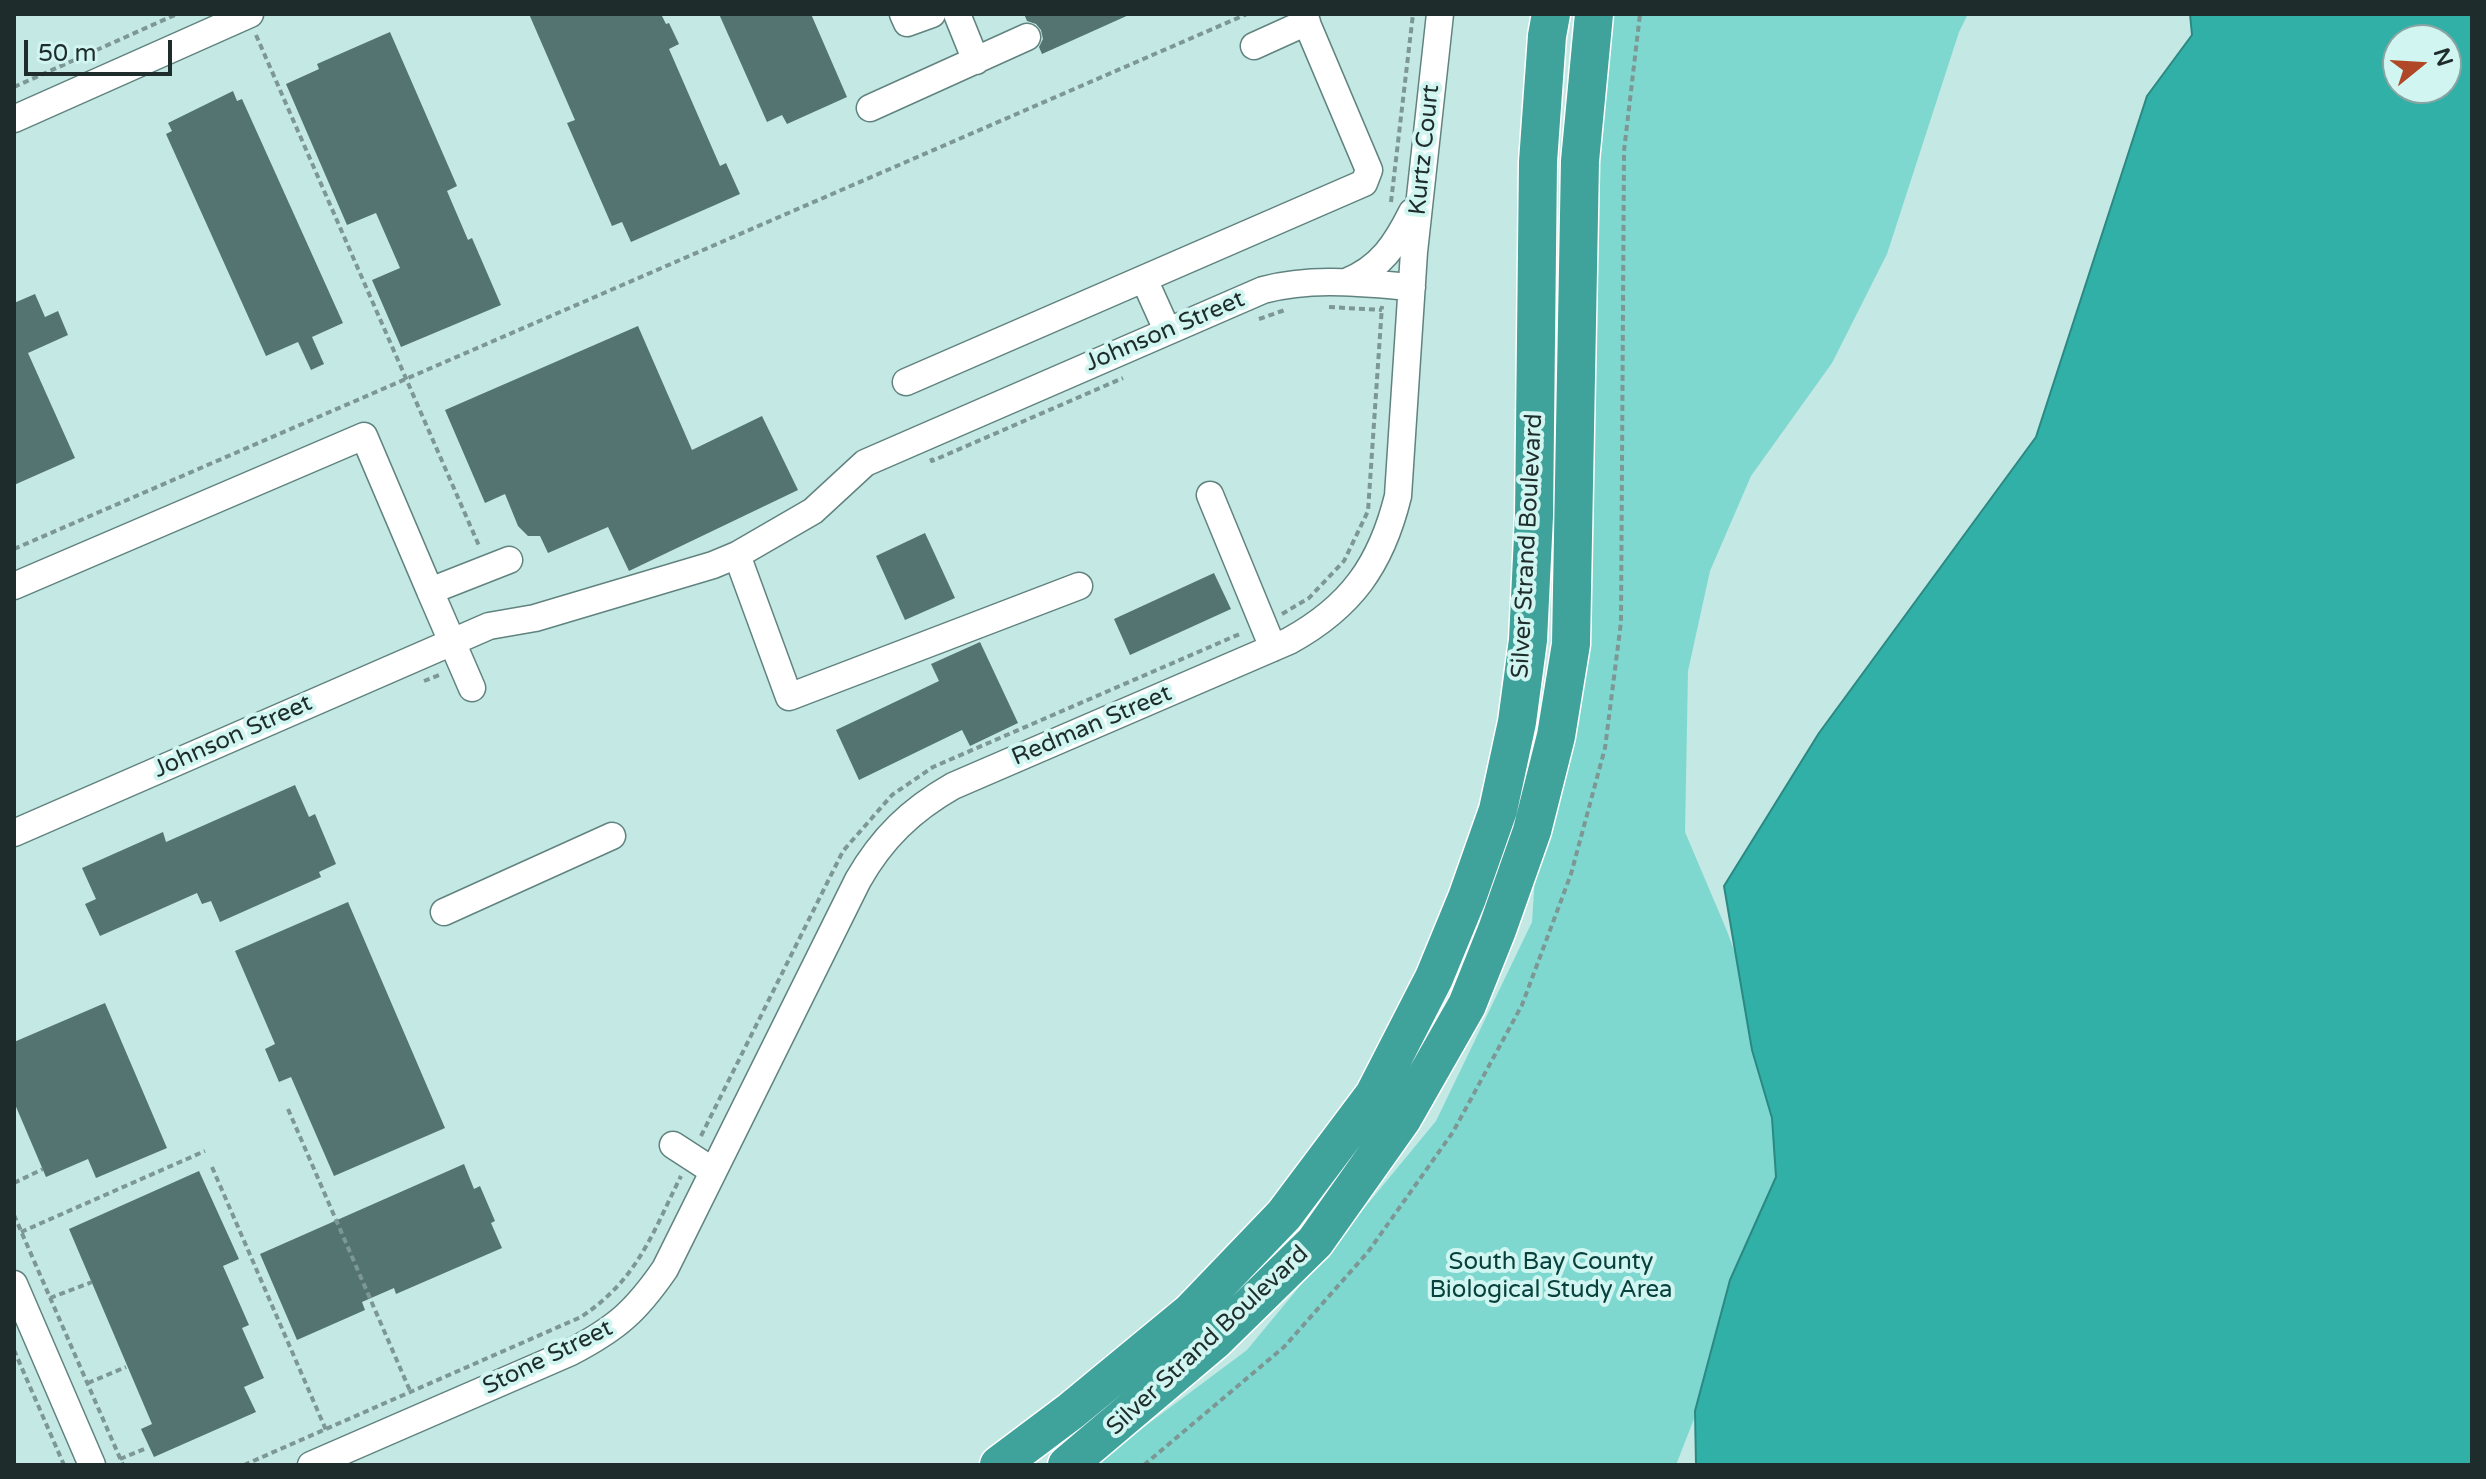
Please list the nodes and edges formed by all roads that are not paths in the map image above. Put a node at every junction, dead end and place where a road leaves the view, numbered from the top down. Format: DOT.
graph roads {
  1 [pos="903,14"];
  2 [pos="932,14"];
  3 [pos="957,14"];
  4 [pos="1440,14"];
  5 [pos="1551,14"];
  6 [pos="1594,14"];
  7 [pos="1305,18"];
  8 [pos="252,23"];
  9 [pos="198,25"];
  10 [pos="1027,37"];
  11 [pos="1254,46"];
  12 [pos="976,61"];
  13 [pos="870,108"];
  14 [pos="14,119"];
  15 [pos="1425,153"];
  16 [pos="1144,279"];
  17 [pos="1346,282"];
  18 [pos="1412,287"];
  19 [pos="1167,330"];
  20 [pos="906,382"];
  21 [pos="1210,495"];
  22 [pos="737,555"];
  23 [pos="496,558"];
  24 [pos="14,586"];
  25 [pos="1079,586"];
  26 [pos="430,591"];
  27 [pos="451,642"];
  28 [pos="1273,648"];
  29 [pos="472,688"];
  30 [pos="14,833"];
  31 [pos="612,836"];
  32 [pos="444,912"];
  33 [pos="673,1145"];
  34 [pos="713,1171"];
  35 [pos="14,1284"];
  36 [pos="92,1465"];
  37 [pos="311,1465"];
  38 [pos="999,1465"];
  39 [pos="1067,1465"];
  1 -- 2 [label="street"];
  3 -- 12 [label="street"];
  4 -- 15 [label="street, Kurtz Court"];
  5 -- 38 [label="highway, Silver Strand Boulevard"];
  6 -- 39 [label="highway, Silver Strand Boulevard"];
  7 -- 11 [label="street"];
  7 -- 16 [label="street"];
  8 -- 9 [label="street"];
  9 -- 14 [label="street"];
  10 -- 12 [label="street"];
  12 -- 13 [label="street"];
  15 -- 17 [label="street"];
  15 -- 18 [label="street, Kurtz Court"];
  16 -- 19 [label="street"];
  16 -- 20 [label="street"];
  17 -- 18 [label="street, Johnson Street"];
  17 -- 19 [label="street, Johnson Street"];
  18 -- 28 [label="street, Redman Street"];
  19 -- 22 [label="street, Johnson Street"];
  21 -- 28 [label="street"];
  22 -- 25 [label="street"];
  22 -- 27 [label="street, Johnson Street"];
  23 -- 26 [label="street"];
  24 -- 26 [label="street"];
  26 -- 27 [label="street"];
  27 -- 29 [label="street"];
  27 -- 30 [label="street, Johnson Street"];
  28 -- 34 [label="street, Redman Street"];
  31 -- 32 [label="street"];
  33 -- 34 [label="street"];
  34 -- 37 [label="street, Stone Street"];
  35 -- 36 [label="street"];
}
